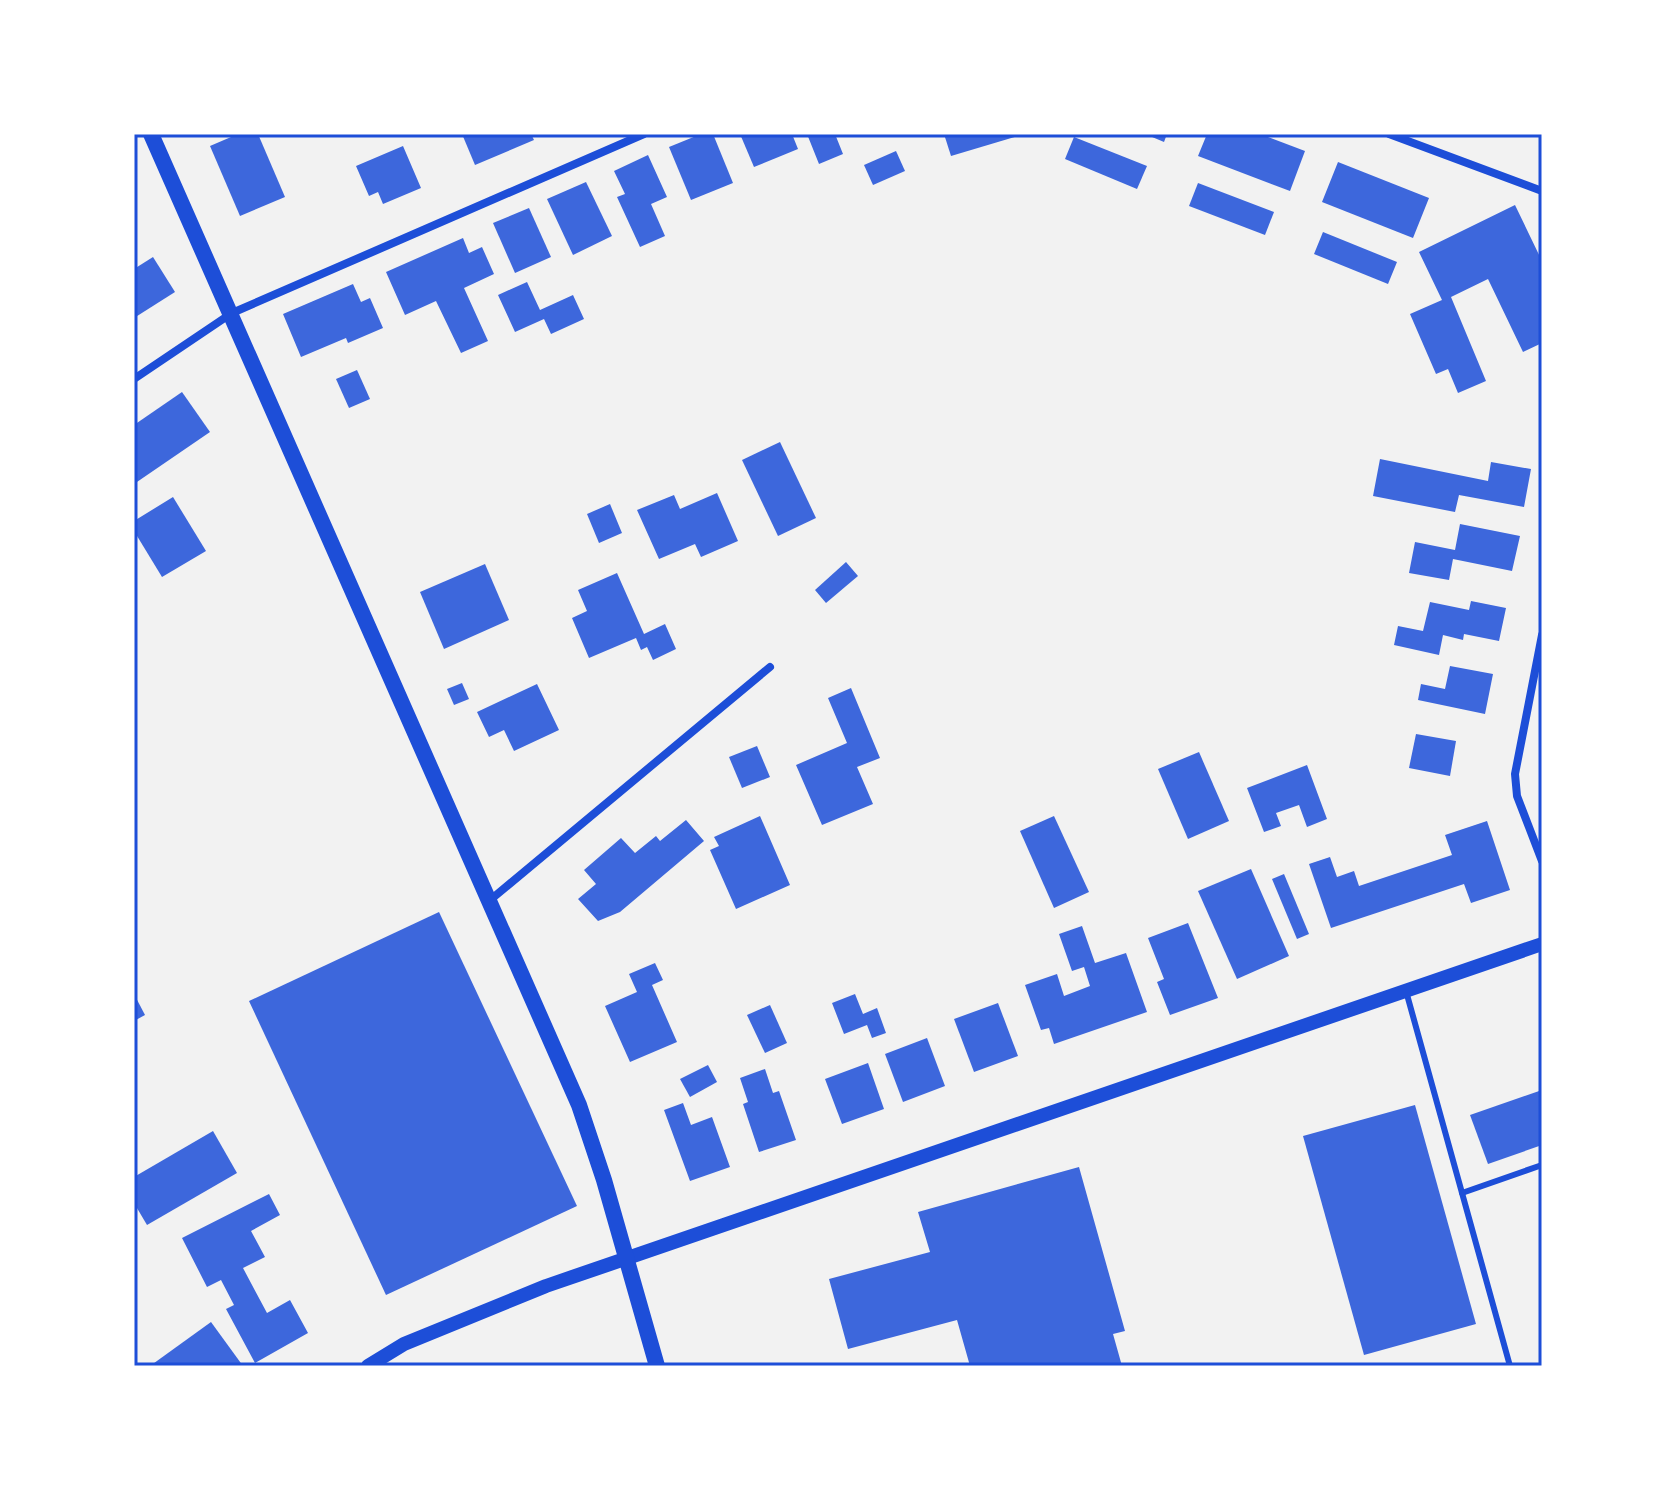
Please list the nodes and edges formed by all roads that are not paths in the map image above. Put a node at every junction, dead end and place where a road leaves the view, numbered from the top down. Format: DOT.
graph roads {
  1 [pos="151,134"];
  2 [pos="644,134"];
  3 [pos="1389,134"];
  4 [pos="1542,191"];
  5 [pos="232,313"];
  6 [pos="134,379"];
  7 [pos="1542,635"];
  8 [pos="770,667"];
  9 [pos="1542,861"];
  10 [pos="488,901"];
  11 [pos="1542,944"];
  12 [pos="1406,991"];
  13 [pos="1542,1165"];
  14 [pos="1462,1193"];
  15 [pos="626,1257"];
  16 [pos="368,1366"];
  17 [pos="657,1366"];
  18 [pos="1510,1366"];
  1 -- 5 [label="main road"];
  2 -- 5 [label="street"];
  3 -- 4 [label="street"];
  5 -- 6 [label="street"];
  5 -- 10 [label="main road"];
  7 -- 9 [label="street"];
  8 -- 10 [label="street"];
  10 -- 15 [label="main road"];
  11 -- 12 [label="street"];
  12 -- 14 [label="lane"];
  12 -- 15 [label="street"];
  13 -- 14 [label="lane"];
  14 -- 18 [label="lane"];
  15 -- 16 [label="street"];
  15 -- 17 [label="main road"];
}
